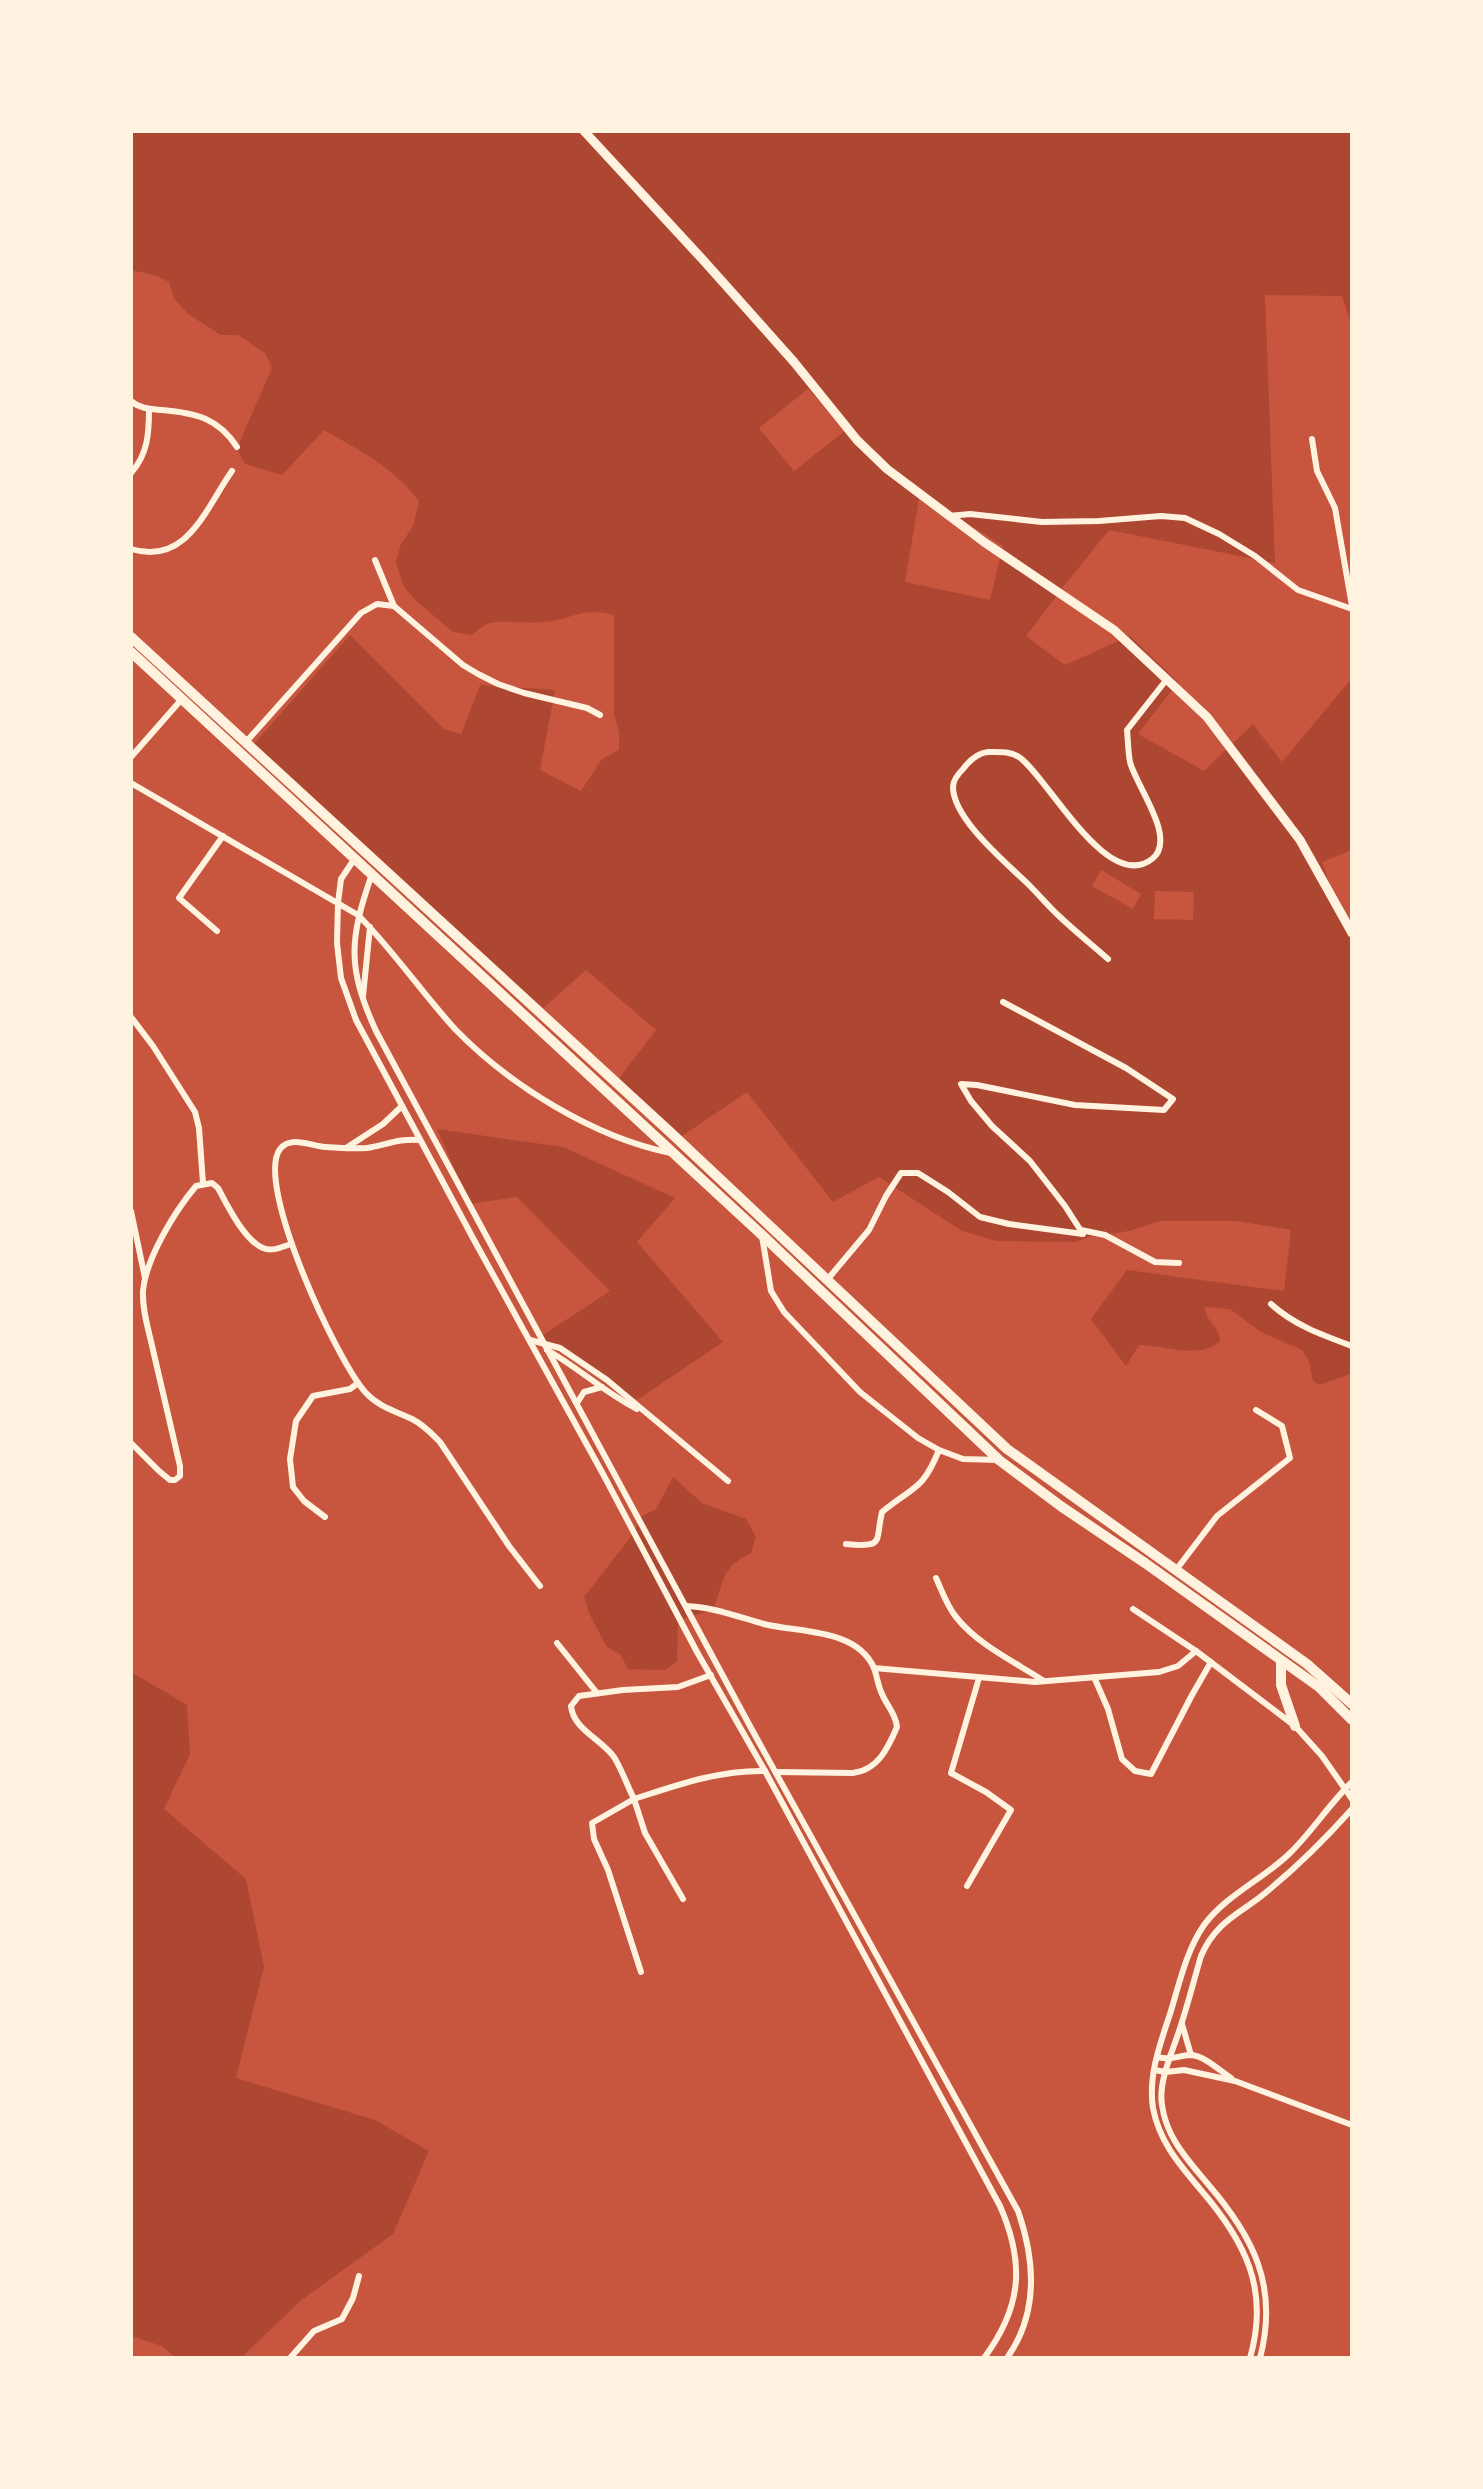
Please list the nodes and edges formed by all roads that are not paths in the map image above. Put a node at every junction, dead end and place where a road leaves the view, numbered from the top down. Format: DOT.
graph roads {
  1 [pos="584,131"];
  2 [pos="131,401"];
  3 [pos="149,409"];
  4 [pos="1312,439"];
  5 [pos="237,447"];
  6 [pos="232,471"];
  7 [pos="131,472"];
  8 [pos="947,516"];
  9 [pos="131,549"];
  10 [pos="375,560"];
  11 [pos="394,606"];
  12 [pos="1352,607"];
  13 [pos="131,637"];
  14 [pos="131,652"];
  15 [pos="1167,679"];
  16 [pos="181,700"];
  17 [pos="600,715"];
  18 [pos="246,742"];
  19 [pos="131,757"];
  20 [pos="131,783"];
  21 [pos="223,836"];
  22 [pos="355,858"];
  23 [pos="372,873"];
  24 [pos="338,903"];
  25 [pos="358,915"];
  26 [pos="370,927"];
  27 [pos="217,931"];
  28 [pos="1352,933"];
  29 [pos="1108,959"];
  30 [pos="362,1001"];
  31 [pos="1003,1002"];
  32 [pos="131,1017"];
  33 [pos="402,1106"];
  34 [pos="419,1140"];
  35 [pos="346,1148"];
  36 [pos="673,1154"];
  37 [pos="203,1183"];
  38 [pos="131,1211"];
  39 [pos="1081,1230"];
  40 [pos="761,1234"];
  41 [pos="291,1244"];
  42 [pos="1179,1263"];
  43 [pos="145,1280"];
  44 [pos="827,1280"];
  45 [pos="1270,1304"];
  46 [pos="877,1327"];
  47 [pos="873,1339"];
  48 [pos="530,1340"];
  49 [pos="542,1342"];
  50 [pos="1352,1346"];
  51 [pos="535,1348"];
  52 [pos="546,1350"];
  53 [pos="358,1383"];
  54 [pos="602,1387"];
  55 [pos="577,1403"];
  56 [pos="1256,1410"];
  57 [pos="642,1411"];
  58 [pos="131,1443"];
  59 [pos="939,1450"];
  60 [pos="999,1460"];
  61 [pos="728,1481"];
  62 [pos="325,1517"];
  63 [pos="846,1544"];
  64 [pos="1148,1549"];
  65 [pos="1145,1563"];
  66 [pos="1176,1570"];
  67 [pos="936,1578"];
  68 [pos="540,1586"];
  69 [pos="686,1606"];
  70 [pos="1133,1609"];
  71 [pos="557,1643"];
  72 [pos="707,1646"];
  73 [pos="1196,1651"];
  74 [pos="697,1652"];
  75 [pos="1281,1661"];
  76 [pos="1211,1662"];
  77 [pos="874,1668"];
  78 [pos="710,1675"];
  79 [pos="1094,1677"];
  80 [pos="979,1678"];
  81 [pos="1044,1681"];
  82 [pos="597,1693"];
  83 [pos="1352,1704"];
  84 [pos="1352,1720"];
  85 [pos="1295,1726"];
  86 [pos="765,1771"];
  87 [pos="776,1772"];
  88 [pos="1352,1782"];
  89 [pos="1345,1789"];
  90 [pos="634,1798"];
  91 [pos="1352,1799"];
  92 [pos="1352,1809"];
  93 [pos="967,1886"];
  94 [pos="683,1899"];
  95 [pos="641,1972"];
  96 [pos="1182,2023"];
  97 [pos="1191,2055"];
  98 [pos="1157,2057"];
  99 [pos="1170,2060"];
  100 [pos="1154,2070"];
  101 [pos="1166,2073"];
  102 [pos="1235,2081"];
  103 [pos="951,2090"];
  104 [pos="940,2096"];
  105 [pos="1352,2125"];
  106 [pos="359,2276"];
  107 [pos="290,2358"];
  108 [pos="984,2358"];
  109 [pos="1007,2358"];
  110 [pos="1250,2358"];
  111 [pos="1260,2358"];
  1 -- 8 [label="main road"];
  2 -- 3 [label="street"];
  3 -- 5 [label="street"];
  3 -- 7 [label="street"];
  4 -- 12 [label="street"];
  6 -- 9 [label="street"];
  8 -- 12 [label="street"];
  8 -- 15 [label="main road"];
  10 -- 11 [label="street"];
  11 -- 17 [label="street"];
  11 -- 18 [label="street"];
  13 -- 18 [label="highway"];
  14 -- 16 [label="highway"];
  15 -- 28 [label="main road"];
  15 -- 29 [label="street"];
  16 -- 19 [label="street"];
  16 -- 22 [label="highway"];
  18 -- 44 [label="highway"];
  20 -- 21 [label="street"];
  21 -- 24 [label="street"];
  21 -- 27 [label="street"];
  22 -- 23 [label="highway"];
  22 -- 24 [label="street"];
  23 -- 25 [label="street"];
  23 -- 36 [label="highway"];
  24 -- 25 [label="street"];
  24 -- 33 [label="street"];
  25 -- 26 [label="street"];
  25 -- 30 [label="street"];
  26 -- 30 [label="street"];
  26 -- 36 [label="street"];
  30 -- 49 [label="street"];
  31 -- 39 [label="street"];
  32 -- 37 [label="street"];
  33 -- 34 [label="street"];
  33 -- 35 [label="street"];
  34 -- 35 [label="street"];
  34 -- 48 [label="street"];
  35 -- 41 [label="street"];
  36 -- 40 [label="highway"];
  37 -- 41 [label="street"];
  37 -- 43 [label="street"];
  38 -- 43 [label="street"];
  39 -- 42 [label="street"];
  39 -- 44 [label="street"];
  40 -- 47 [label="highway"];
  40 -- 59 [label="street"];
  41 -- 53 [label="street"];
  43 -- 58 [label="street"];
  44 -- 46 [label="highway"];
  45 -- 50 [label="street"];
  46 -- 47 [label="highway"];
  46 -- 64 [label="highway"];
  47 -- 60 [label="highway"];
  48 -- 49 [label="street"];
  48 -- 51 [label="street"];
  49 -- 52 [label="street"];
  49 -- 57 [label="street"];
  51 -- 52 [label="street"];
  51 -- 74 [label="street"];
  52 -- 54 [label="street"];
  52 -- 55 [label="street"];
  53 -- 62 [label="street"];
  53 -- 68 [label="street"];
  54 -- 55 [label="street"];
  54 -- 57 [label="street"];
  55 -- 69 [label="street"];
  56 -- 66 [label="street"];
  57 -- 61 [label="street"];
  59 -- 60 [label="street"];
  59 -- 63 [label="street"];
  60 -- 65 [label="highway"];
  64 -- 65 [label="highway"];
  64 -- 66 [label="highway"];
  65 -- 75 [label="highway"];
  66 -- 83 [label="highway"];
  67 -- 81 [label="street"];
  69 -- 72 [label="street"];
  69 -- 77 [label="street"];
  70 -- 73 [label="street"];
  71 -- 82 [label="street"];
  72 -- 74 [label="street"];
  72 -- 87 [label="street"];
  73 -- 76 [label="street"];
  73 -- 79 [label="street"];
  74 -- 78 [label="street"];
  75 -- 84 [label="highway"];
  75 -- 85 [label="highway"];
  76 -- 79 [label="street"];
  76 -- 85 [label="street"];
  77 -- 80 [label="street"];
  77 -- 87 [label="street"];
  78 -- 82 [label="street"];
  78 -- 86 [label="street"];
  79 -- 81 [label="street"];
  80 -- 81 [label="street"];
  80 -- 93 [label="street"];
  82 -- 90 [label="street"];
  85 -- 89 [label="street"];
  86 -- 90 [label="street"];
  86 -- 104 [label="street"];
  87 -- 103 [label="street"];
  88 -- 89 [label="street"];
  89 -- 91 [label="street"];
  89 -- 98 [label="street"];
  90 -- 94 [label="street"];
  90 -- 95 [label="street"];
  92 -- 96 [label="street"];
  96 -- 97 [label="street"];
  96 -- 99 [label="street"];
  97 -- 99 [label="street"];
  97 -- 102 [label="street"];
  98 -- 99 [label="street"];
  98 -- 100 [label="street"];
  99 -- 101 [label="street"];
  100 -- 101 [label="street"];
  100 -- 110 [label="street"];
  101 -- 102 [label="street"];
  101 -- 111 [label="street"];
  102 -- 105 [label="street"];
  103 -- 104 [label="street"];
  103 -- 109 [label="street"];
  104 -- 108 [label="street"];
  106 -- 107 [label="street"];
}
